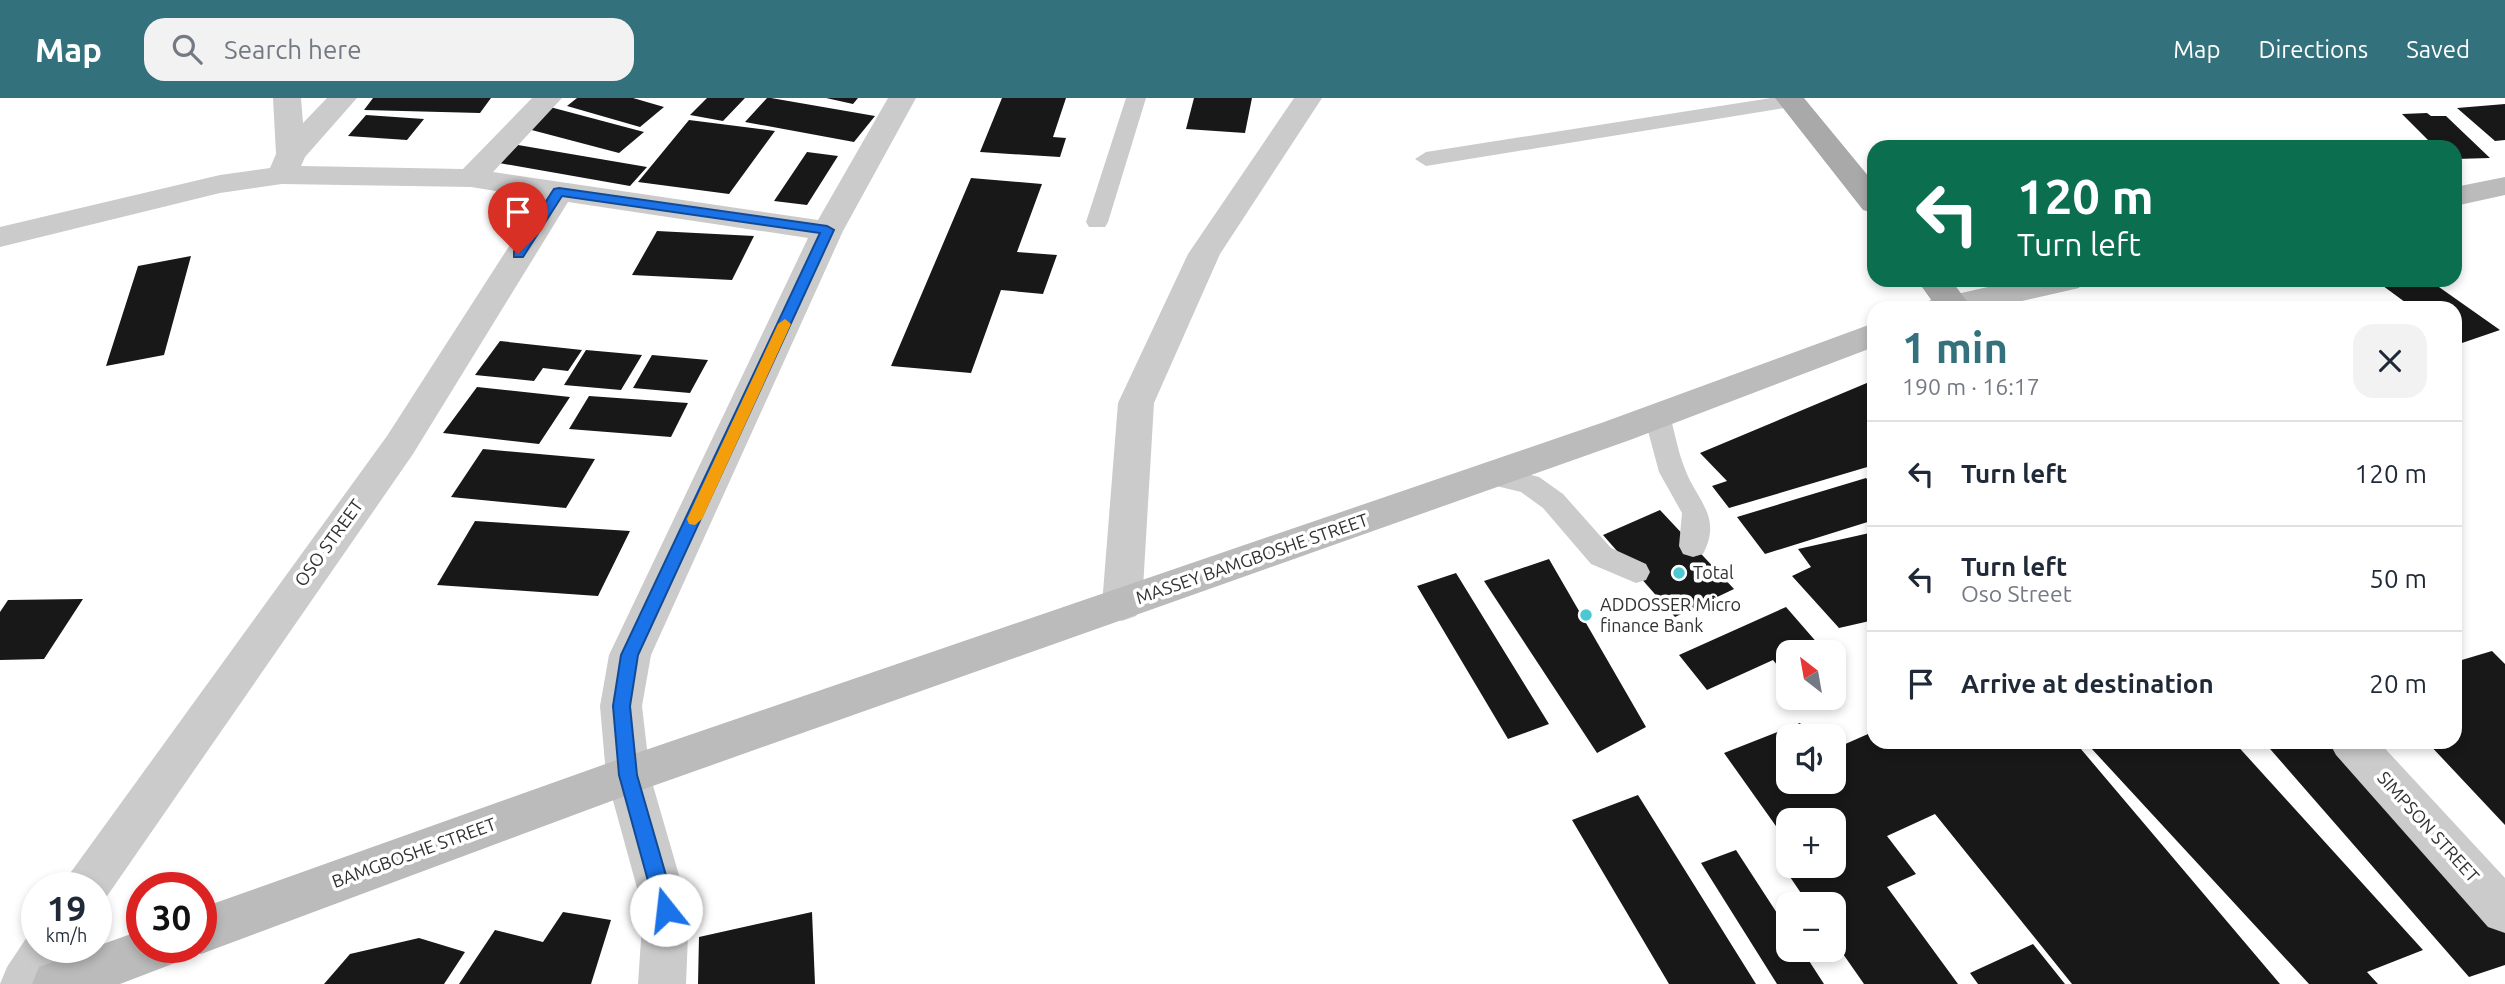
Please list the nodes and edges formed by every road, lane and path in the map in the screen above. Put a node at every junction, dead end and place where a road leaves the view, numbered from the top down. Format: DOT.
graph roads {
  1 [pos="287,98"];
  2 [pos="343,98"];
  3 [pos="548,98"];
  4 [pos="902,98"];
  5 [pos="1136,98"];
  6 [pos="1308,98"];
  7 [pos="1790,99"];
  8 [pos="1426,159"];
  9 [pos="286,165"];
  10 [pos="471,178"];
  11 [pos="2505,186"];
  12 [pos="559,191"];
  13 [pos="1867,195"];
  14 [pos="2462,195"];
  15 [pos="1097,222"];
  16 [pos="827,230"];
  17 [pos="0,237"];
  18 [pos="2025,287"];
  19 [pos="1946,300"];
  20 [pos="1867,337"];
  21 [pos="1657,416"];
  22 [pos="1490,475"];
  23 [pos="1693,546"];
  24 [pos="1636,572"];
  25 [pos="1122,605"];
  26 [pos="2357,749"];
  27 [pos="628,775"];
  28 [pos="97,872"];
  29 [pos="2505,911"];
  30 [pos="217,925"];
  31 [pos="126,959"];
  32 [pos="37,963"];
  33 [pos="23,984"];
  34 [pos="56,984"];
  35 [pos="662,984"];
  1 -- 9 [label="street"];
  2 -- 9 [label="street"];
  3 -- 10 [label="street"];
  4 -- 16 [label="street"];
  5 -- 15 [label="lane"];
  6 -- 25 [label="street"];
  7 -- 8 [label="lane"];
  7 -- 13 [label="main road"];
  9 -- 10 [label="street"];
  9 -- 17 [label="street"];
  10 -- 12 [label="street"];
  11 -- 14 [label="main road"];
  12 -- 16 [label="street"];
  12 -- 28 [label="street, OSO STREET"];
  16 -- 27 [label="street"];
  18 -- 19 [label="main road"];
  20 -- 21 [label="main road, MASSEY BAMGBOSHE STREET"];
  21 -- 22 [label="main road, MASSEY BAMGBOSHE STREET"];
  21 -- 23 [label="lane"];
  22 -- 24 [label="lane"];
  22 -- 25 [label="main road, MASSEY BAMGBOSHE STREET"];
  25 -- 27 [label="main road, MASSEY BAMGBOSHE STREET"];
  26 -- 29 [label="street, SIMPSON STREET"];
  27 -- 30 [label="main road, BAMGBOSHE STREET"];
  27 -- 35 [label="street"];
  31 -- 34 [label="main road"];
  32 -- 33 [label="street"];
}
